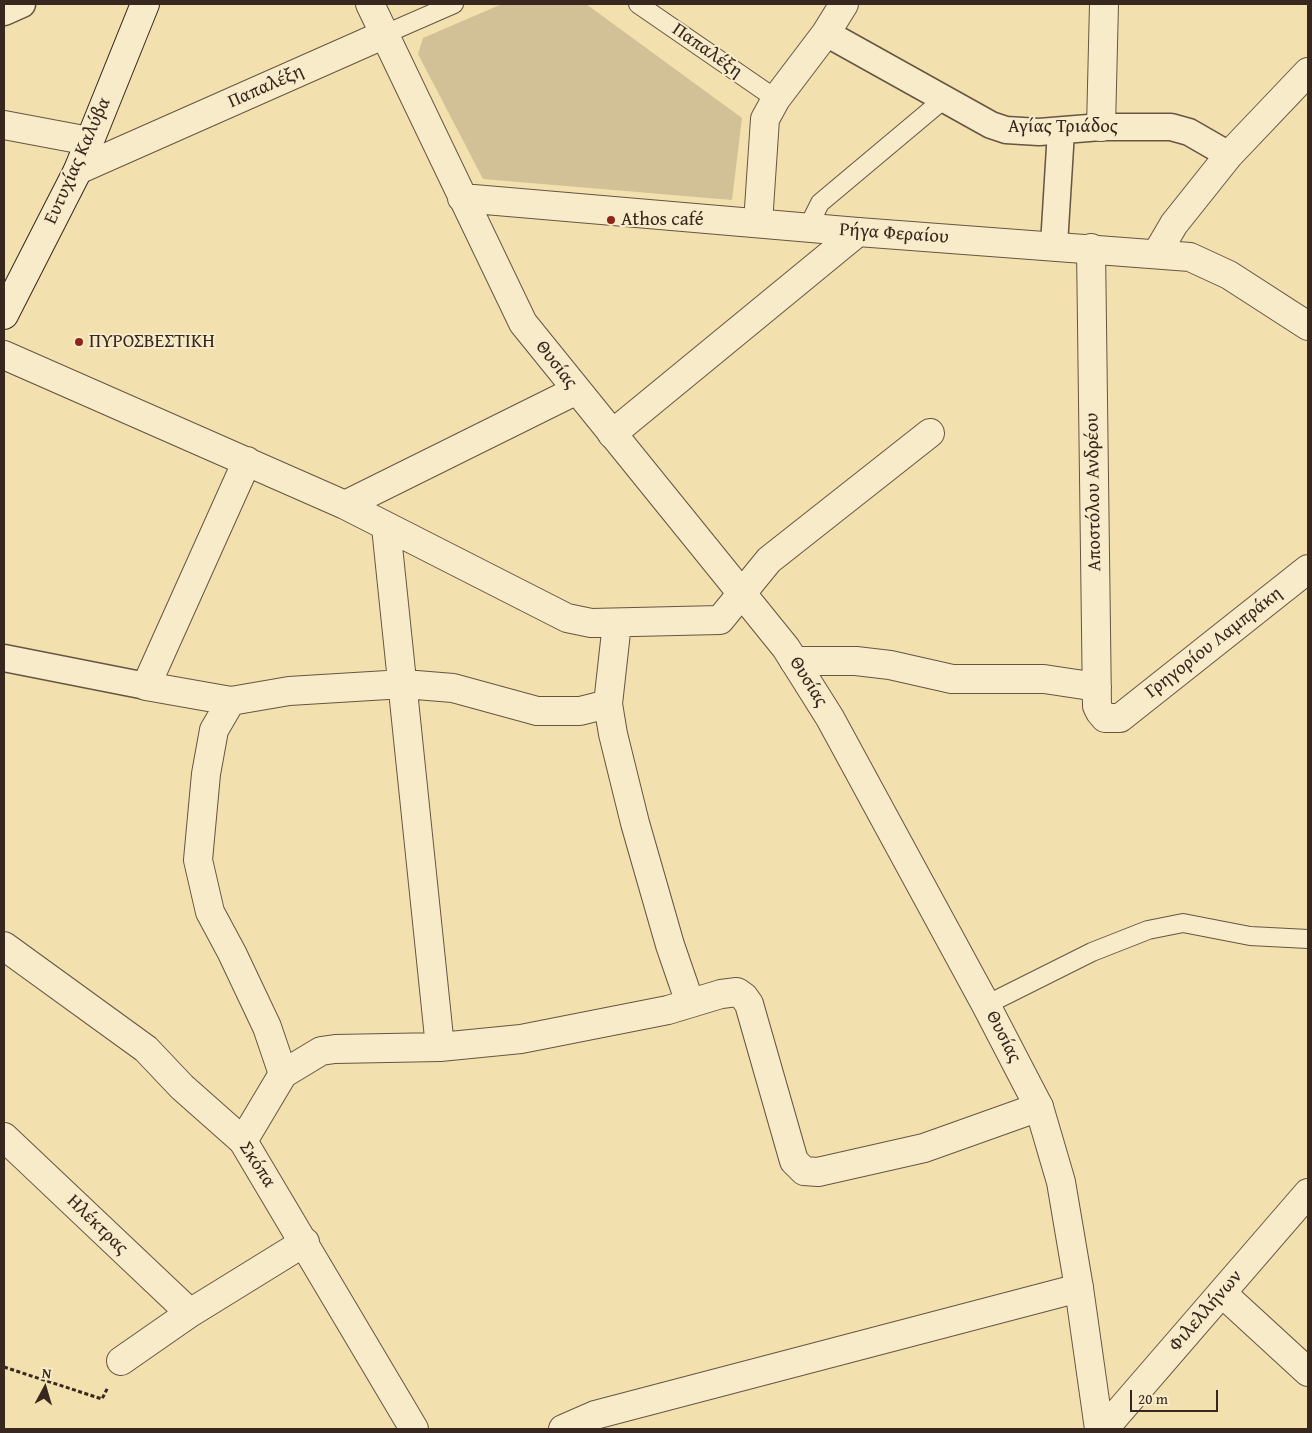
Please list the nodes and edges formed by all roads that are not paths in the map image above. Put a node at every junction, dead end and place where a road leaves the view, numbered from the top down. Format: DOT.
graph roads {
  1 [pos="22,4"];
  2 [pos="144,4"];
  3 [pos="370,4"];
  4 [pos="454,4"];
  5 [pos="638,4"];
  6 [pos="844,4"];
  7 [pos="1104,4"];
  8 [pos="4,12"];
  9 [pos="826,33"];
  10 [pos="383,35"];
  11 [pos="1308,72"];
  12 [pos="776,99"];
  13 [pos="944,99"];
  14 [pos="4,125"];
  15 [pos="1101,127"];
  16 [pos="1061,131"];
  17 [pos="89,141"];
  18 [pos="1228,155"];
  19 [pos="78,170"];
  20 [pos="462,198"];
  21 [pos="758,223"];
  22 [pos="808,227"];
  23 [pos="858,232"];
  24 [pos="1054,245"];
  25 [pos="1091,248"];
  26 [pos="1157,253"];
  27 [pos="4,315"];
  28 [pos="1308,326"];
  29 [pos="4,355"];
  30 [pos="575,391"];
  31 [pos="930,433"];
  32 [pos="612,434"];
  33 [pos="247,461"];
  34 [pos="345,505"];
  35 [pos="386,527"];
  36 [pos="1308,569"];
  37 [pos="741,593"];
  38 [pos="617,623"];
  39 [pos="4,658"];
  40 [pos="794,661"];
  41 [pos="404,684"];
  42 [pos="146,686"];
  43 [pos="1097,686"];
  44 [pos="231,701"];
  45 [pos="608,704"];
  46 [pos="1120,718"];
  47 [pos="1308,939"];
  48 [pos="4,946"];
  49 [pos="690,1003"];
  50 [pos="986,1005"];
  51 [pos="440,1047"];
  52 [pos="282,1074"];
  53 [pos="1039,1107"];
  54 [pos="4,1137"];
  55 [pos="243,1141"];
  56 [pos="1307,1195"];
  57 [pos="305,1242"];
  58 [pos="1080,1288"];
  59 [pos="1222,1293"];
  60 [pos="190,1313"];
  61 [pos="121,1361"];
  62 [pos="1308,1372"];
  63 [pos="414,1429"];
  64 [pos="562,1429"];
  65 [pos="1099,1429"];
  66 [pos="1104,1429"];
  1 -- 8 [label="street"];
  2 -- 17 [label="street, Ευτυχίας Καλύβα"];
  3 -- 10 [label="street, Θυσίας"];
  4 -- 10 [label="lane, Παπαλέξη"];
  5 -- 12 [label="lane, Παπαλέξη"];
  6 -- 9 [label="street"];
  7 -- 15 [label="street"];
  9 -- 12 [label="street"];
  9 -- 13 [label="street, Αγίας Τριάδος"];
  10 -- 19 [label="street, Παπαλέξη"];
  10 -- 20 [label="street, Θυσίας"];
  11 -- 18 [label="street"];
  12 -- 21 [label="street"];
  13 -- 16 [label="street, Αγίας Τριάδος"];
  13 -- 22 [label="lane"];
  14 -- 17 [label="street"];
  15 -- 16 [label="street, Αγίας Τριάδος"];
  15 -- 18 [label="street, Αγίας Τριάδος"];
  16 -- 24 [label="street"];
  17 -- 19 [label="street, Ευτυχίας Καλύβα"];
  18 -- 26 [label="street"];
  19 -- 27 [label="street, Ευτυχίας Καλύβα"];
  20 -- 21 [label="street, Ρήγα Φεραίου"];
  20 -- 30 [label="street, Θυσίας"];
  21 -- 22 [label="street, Ρήγα Φεραίου"];
  22 -- 23 [label="street, Ρήγα Φεραίου"];
  23 -- 24 [label="street, Ρήγα Φεραίου"];
  23 -- 32 [label="street"];
  24 -- 25 [label="street, Ρήγα Φεραίου"];
  25 -- 26 [label="street, Ρήγα Φεραίου"];
  25 -- 43 [label="street, Αποστόλου Ανδρέου"];
  26 -- 28 [label="street, Ρήγα Φεραίου"];
  29 -- 33 [label="street"];
  30 -- 32 [label="street, Θυσίας"];
  30 -- 34 [label="street"];
  31 -- 37 [label="street"];
  32 -- 37 [label="street, Θυσίας"];
  33 -- 34 [label="street"];
  33 -- 42 [label="street"];
  34 -- 35 [label="street"];
  35 -- 38 [label="street"];
  35 -- 41 [label="street"];
  36 -- 46 [label="street, Γρηγορίου Λαμπράκη"];
  37 -- 38 [label="street"];
  37 -- 40 [label="street, Θυσίας"];
  38 -- 45 [label="street"];
  39 -- 42 [label="street"];
  40 -- 43 [label="street"];
  40 -- 50 [label="street, Θυσίας"];
  41 -- 44 [label="street"];
  41 -- 45 [label="street"];
  41 -- 51 [label="street"];
  42 -- 44 [label="street"];
  43 -- 46 [label="street, Αποστόλου Ανδρέου"];
  44 -- 52 [label="street"];
  45 -- 49 [label="street"];
  47 -- 50 [label="lane"];
  48 -- 55 [label="street, Σκόπα"];
  49 -- 51 [label="street"];
  49 -- 53 [label="street"];
  50 -- 53 [label="street, Θυσίας"];
  51 -- 52 [label="street"];
  52 -- 55 [label="street"];
  53 -- 58 [label="street, Θυσίας"];
  54 -- 60 [label="street, Ηλέκτρας"];
  55 -- 57 [label="street, Σκόπα"];
  56 -- 59 [label="street, Φιλελλήνων"];
  57 -- 60 [label="street"];
  57 -- 63 [label="street, Σκόπα"];
  58 -- 64 [label="street"];
  58 -- 65 [label="street, Θυσίας"];
  59 -- 62 [label="street"];
  59 -- 66 [label="street, Φιλελλήνων"];
  60 -- 61 [label="street"];
}
